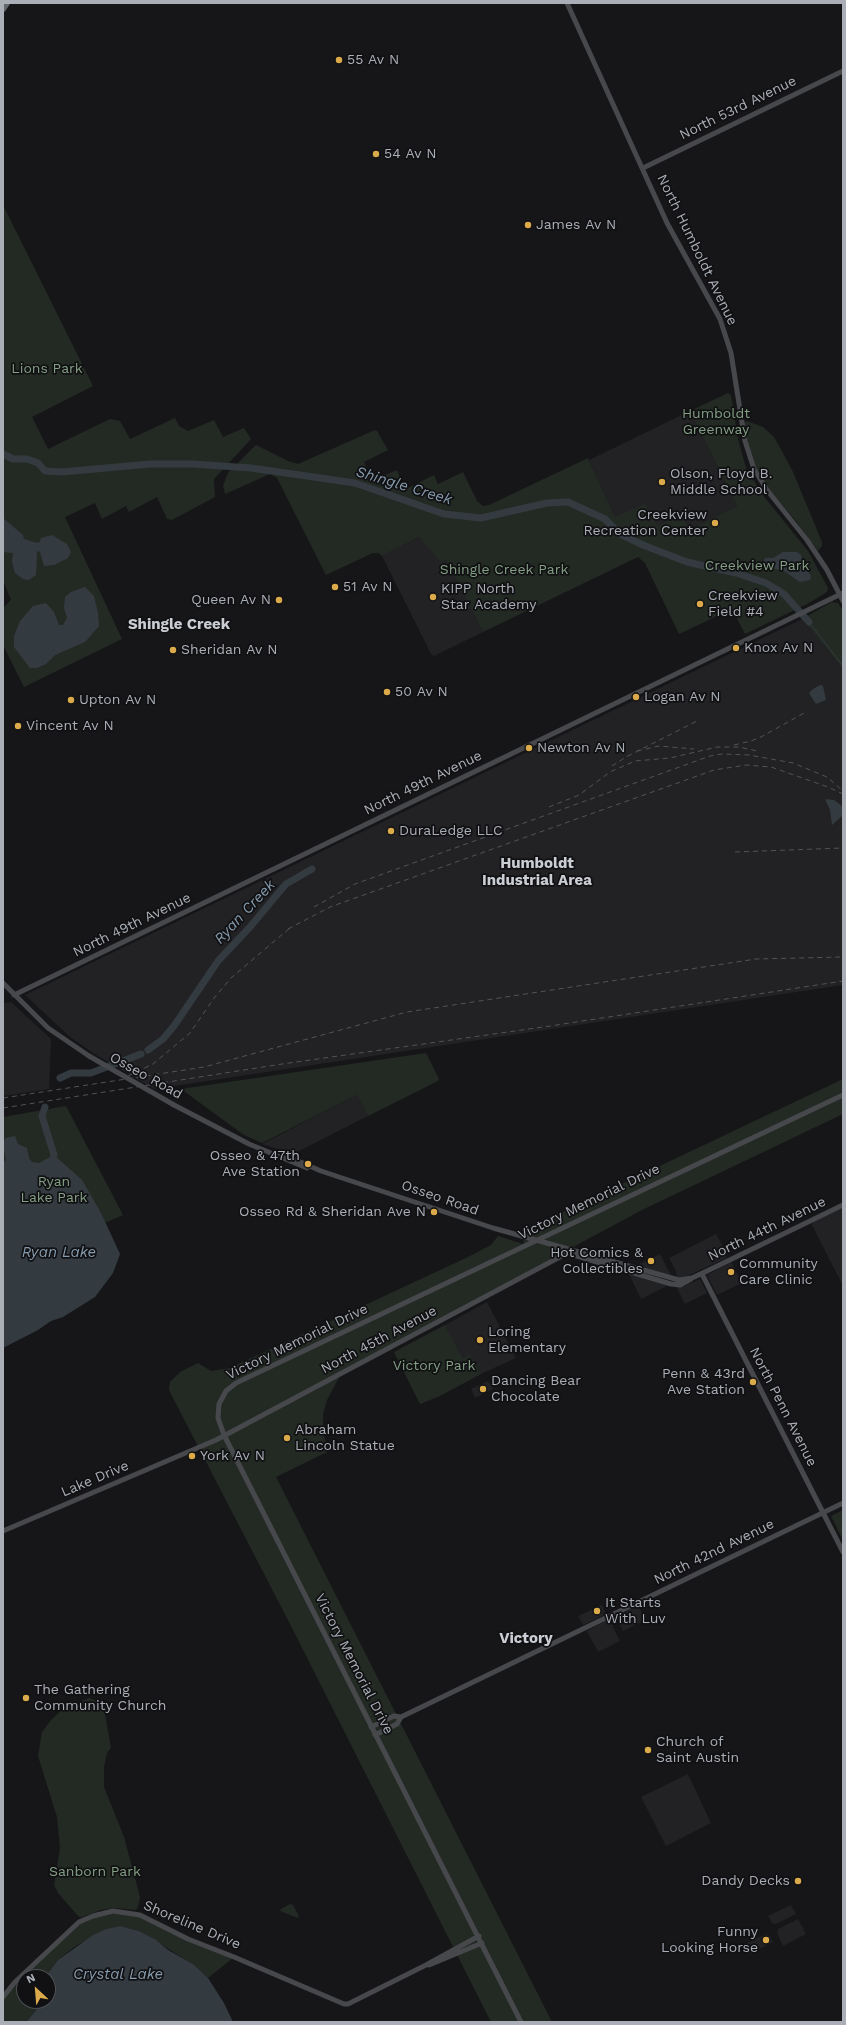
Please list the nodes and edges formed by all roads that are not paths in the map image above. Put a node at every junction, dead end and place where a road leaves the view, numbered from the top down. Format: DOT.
graph roads {
  1 [pos="7,3"];
  2 [pos="567,3"];
  3 [pos="3,9"];
  4 [pos="843,71"];
  5 [pos="643,168"];
  6 [pos="841,594"];
  7 [pos="843,601"];
  8 [pos="3,983"];
  9 [pos="14,995"];
  10 [pos="843,1095"];
  11 [pos="843,1205"];
  12 [pos="537,1241"];
  13 [pos="569,1252"];
  14 [pos="702,1274"];
  15 [pos="224,1435"];
  16 [pos="196,1449"];
  17 [pos="843,1503"];
  18 [pos="823,1513"];
  19 [pos="3,1531"];
  20 [pos="843,1552"];
  21 [pos="401,1717"];
  22 [pos="371,1727"];
  23 [pos="375,1735"];
  24 [pos="479,1936"];
  25 [pos="482,1943"];
  26 [pos="426,1965"];
  27 [pos="3,1997"];
  28 [pos="521,2022"];
  1 -- 3 [label="highway"];
  2 -- 5 [label="street, North Humboldt Avenue"];
  4 -- 5 [label="street, North 53rd Avenue"];
  5 -- 6 [label="street, North Humboldt Avenue"];
  6 -- 7 [label="street, North Humboldt Avenue"];
  6 -- 9 [label="street, North 49th Avenue"];
  8 -- 9 [label="street, Osseo Road"];
  9 -- 12 [label="street, Osseo Road, bridge"];
  10 -- 12 [label="street, Victory Memorial Drive"];
  11 -- 14 [label="street, North 44th Avenue"];
  12 -- 13 [label="street, Osseo Road"];
  12 -- 15 [label="street, Victory Memorial Drive"];
  13 -- 14 [label="street, Osseo Road"];
  13 -- 15 [label="street, North 45th Avenue"];
  14 -- 18 [label="street, North Penn Avenue"];
  15 -- 16 [label="street, North 45th Avenue"];
  15 -- 22 [label="street, Victory Memorial Drive"];
  16 -- 19 [label="street, Lake Drive"];
  17 -- 18 [label="street, North 42nd Avenue"];
  18 -- 20 [label="street, North Penn Avenue"];
  18 -- 21 [label="street, North 42nd Avenue"];
  21 -- 22 [label="street, North 42nd Avenue"];
  21 -- 23 [label="street, North 42nd Avenue"];
  22 -- 23 [label="street, Victory Memorial Drive"];
  23 -- 24 [label="street, Victory Memorial Drive"];
  24 -- 25 [label="street, Victory Memorial Drive"];
  24 -- 26 [label="street"];
  25 -- 26 [label="street"];
  25 -- 28 [label="street, Victory Memorial Drive"];
  26 -- 27 [label="street, Shoreline Drive"];
}
